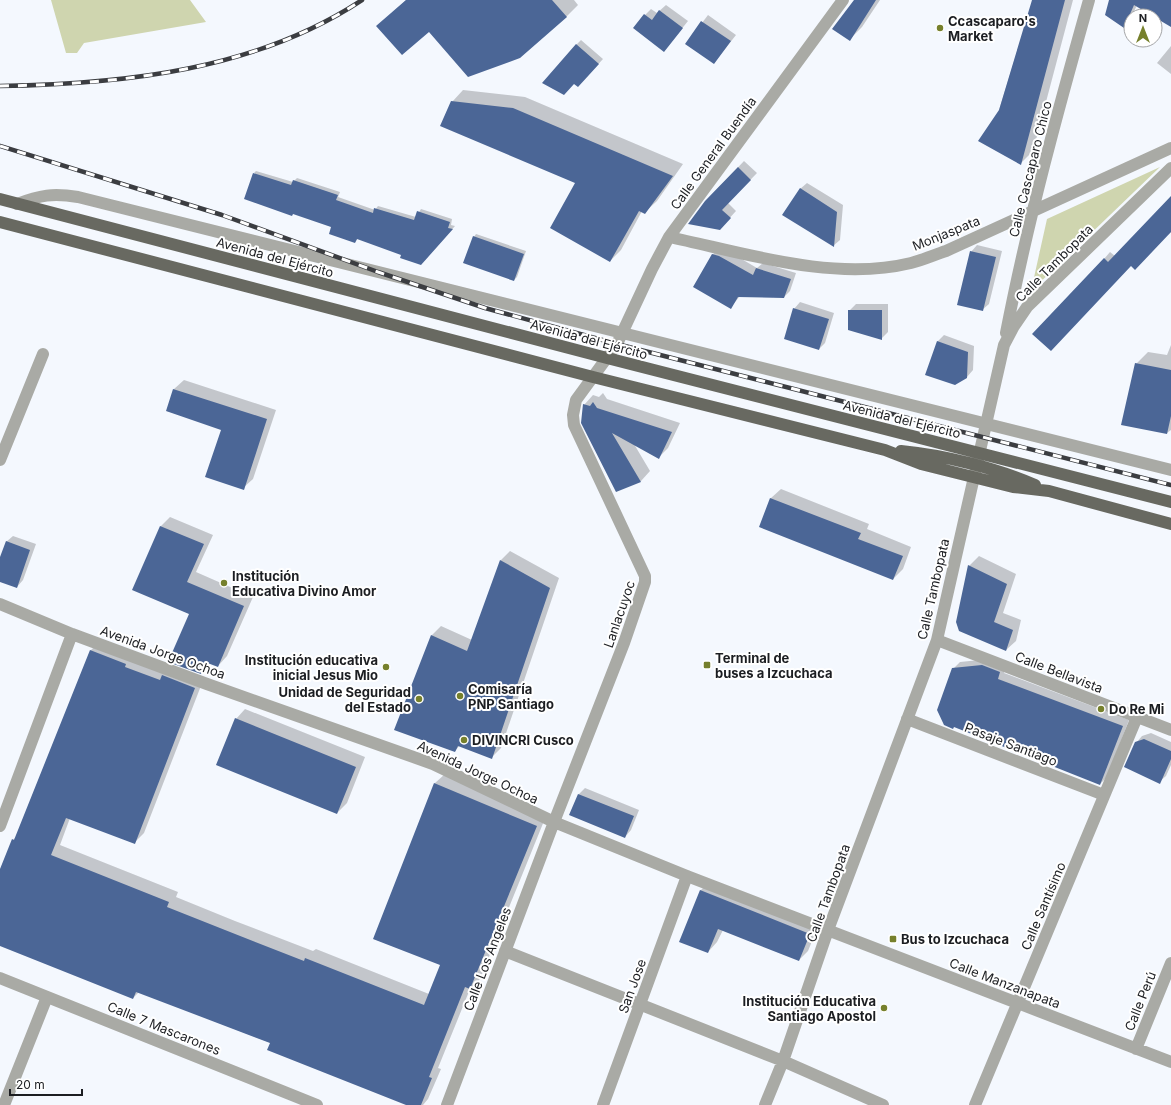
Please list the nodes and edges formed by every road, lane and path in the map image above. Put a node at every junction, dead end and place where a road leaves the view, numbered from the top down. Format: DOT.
graph roads {
  1 [pos="843,0"];
  2 [pos="1089,0"];
  3 [pos="1171,148"];
  4 [pos="1171,168"];
  5 [pos="0,199"];
  6 [pos="17,204"];
  7 [pos="1033,210"];
  8 [pos="0,222"];
  9 [pos="669,237"];
  10 [pos="623,332"];
  11 [pos="1004,345"];
  12 [pos="43,354"];
  13 [pos="607,358"];
  14 [pos="593,377"];
  15 [pos="0,460"];
  16 [pos="1171,470"];
  17 [pos="1171,502"];
  18 [pos="1171,524"];
  19 [pos="0,604"];
  20 [pos="72,634"];
  21 [pos="937,640"];
  22 [pos="1137,717"];
  23 [pos="907,719"];
  24 [pos="1171,730"];
  25 [pos="1104,796"];
  26 [pos="554,822"];
  27 [pos="0,826"];
  28 [pos="687,876"];
  29 [pos="828,930"];
  30 [pos="505,951"];
  31 [pos="1171,964"];
  32 [pos="0,978"];
  33 [pos="47,996"];
  34 [pos="1018,1003"];
  35 [pos="640,1005"];
  36 [pos="1136,1049"];
  37 [pos="783,1062"];
  38 [pos="1171,1062"];
  39 [pos="4,1105"];
  40 [pos="317,1105"];
  41 [pos="447,1105"];
  42 [pos="603,1105"];
  43 [pos="765,1105"];
  44 [pos="883,1105"];
  45 [pos="975,1105"];
  1 -- 9 [label="street, Calle General Buendía"];
  2 -- 7 [label="street, Calle Cascaparo Chico"];
  3 -- 7 [label="street, Monjaspata"];
  4 -- 11 [label="street, Calle Tambopata"];
  5 -- 6 [label="main road, Avenida del Ejército"];
  6 -- 10 [label="street, Avenida del Ejército"];
  6 -- 13 [label="main road, Avenida del Ejército"];
  7 -- 9 [label="street, Monjaspata"];
  7 -- 11 [label="street, Calle Cascaparo Chico"];
  8 -- 14 [label="main road"];
  9 -- 10 [label="street, Calle General Buendía"];
  10 -- 13 [label="street"];
  10 -- 16 [label="street, Avenida del Ejército"];
  11 -- 21 [label="street, Calle Tambopata"];
  12 -- 15 [label="street"];
  13 -- 14 [label="street"];
  13 -- 17 [label="main road, Avenida del Ejército"];
  14 -- 18 [label="main road"];
  14 -- 26 [label="street, Lanlacuyoc"];
  19 -- 20 [label="street, Avenida Jorge Ochoa"];
  20 -- 26 [label="street, Avenida Jorge Ochoa"];
  20 -- 27 [label="street"];
  21 -- 22 [label="street, Calle Bellavista"];
  21 -- 23 [label="street, Calle Tambopata"];
  22 -- 24 [label="street, Calle Bellavista"];
  22 -- 25 [label="street, Calle Santísimo"];
  23 -- 25 [label="street, Pasaje Santiago"];
  23 -- 29 [label="street, Calle Tambopata"];
  25 -- 34 [label="street, Calle Santísimo"];
  26 -- 28 [label="street, Avenida Jorge Ochoa"];
  26 -- 30 [label="street, Calle Los Angeles"];
  28 -- 29 [label="street, Avenida Jorge Ochoa"];
  28 -- 35 [label="street, San Jose"];
  29 -- 34 [label="street, Calle Manzanapata"];
  29 -- 37 [label="street, Calle Tambopata"];
  30 -- 35 [label="street"];
  30 -- 41 [label="street, Calle Los Angeles"];
  31 -- 36 [label="street, Calle Perú"];
  32 -- 33 [label="street, Calle 7 Mascarones"];
  33 -- 39 [label="street"];
  33 -- 40 [label="street, Calle 7 Mascarones"];
  34 -- 36 [label="street, Calle Manzanapata"];
  34 -- 45 [label="street, Calle Santísimo"];
  35 -- 37 [label="street"];
  35 -- 42 [label="street, San Jose"];
  36 -- 38 [label="street, Calle Manzanapata"];
  37 -- 43 [label="street, Calle Tambopata"];
  37 -- 44 [label="street"];
}
